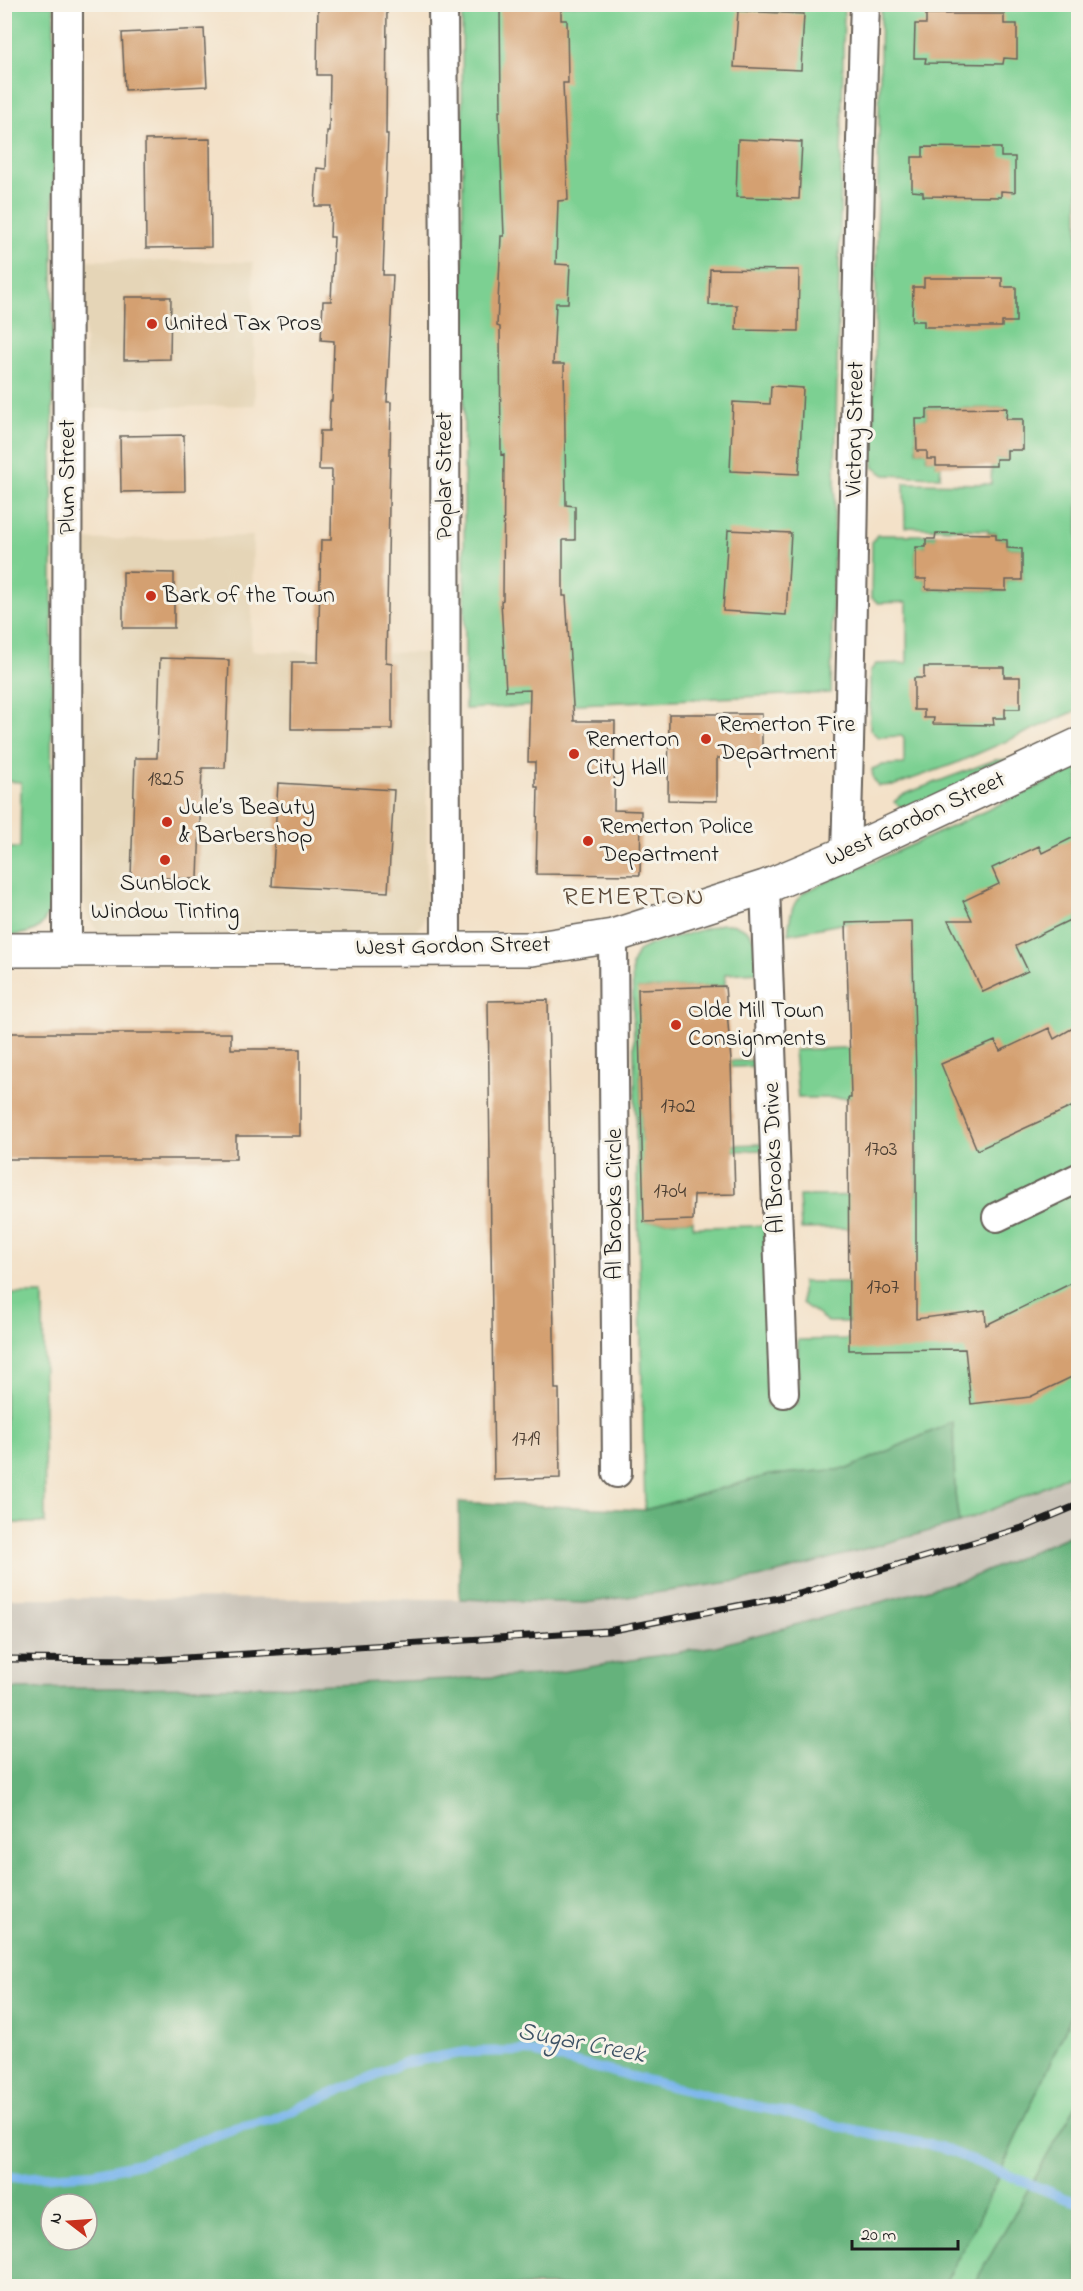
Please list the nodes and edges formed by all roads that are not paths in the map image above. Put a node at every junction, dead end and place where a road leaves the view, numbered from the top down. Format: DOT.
graph roads {
  1 [pos="68,4"];
  2 [pos="442,4"];
  3 [pos="865,4"];
  4 [pos="1078,745"];
  5 [pos="846,853"];
  6 [pos="765,887"];
  7 [pos="613,936"];
  8 [pos="446,948"];
  9 [pos="4,950"];
  10 [pos="67,950"];
  11 [pos="1078,1178"];
  12 [pos="997,1217"];
  13 [pos="784,1393"];
  14 [pos="617,1473"];
  1 -- 10 [label="street, Plum Street"];
  2 -- 8 [label="street, Poplar Street"];
  3 -- 5 [label="street, Victory Street"];
  4 -- 5 [label="street, West Gordon Street"];
  5 -- 6 [label="street, West Gordon Street"];
  6 -- 7 [label="street, West Gordon Street"];
  6 -- 13 [label="street, Al Brooks Drive"];
  7 -- 8 [label="street, West Gordon Street"];
  7 -- 14 [label="street, Al Brooks Circle"];
  8 -- 10 [label="street, West Gordon Street"];
  9 -- 10 [label="street, West Gordon Street"];
  11 -- 12 [label="street"];
}
